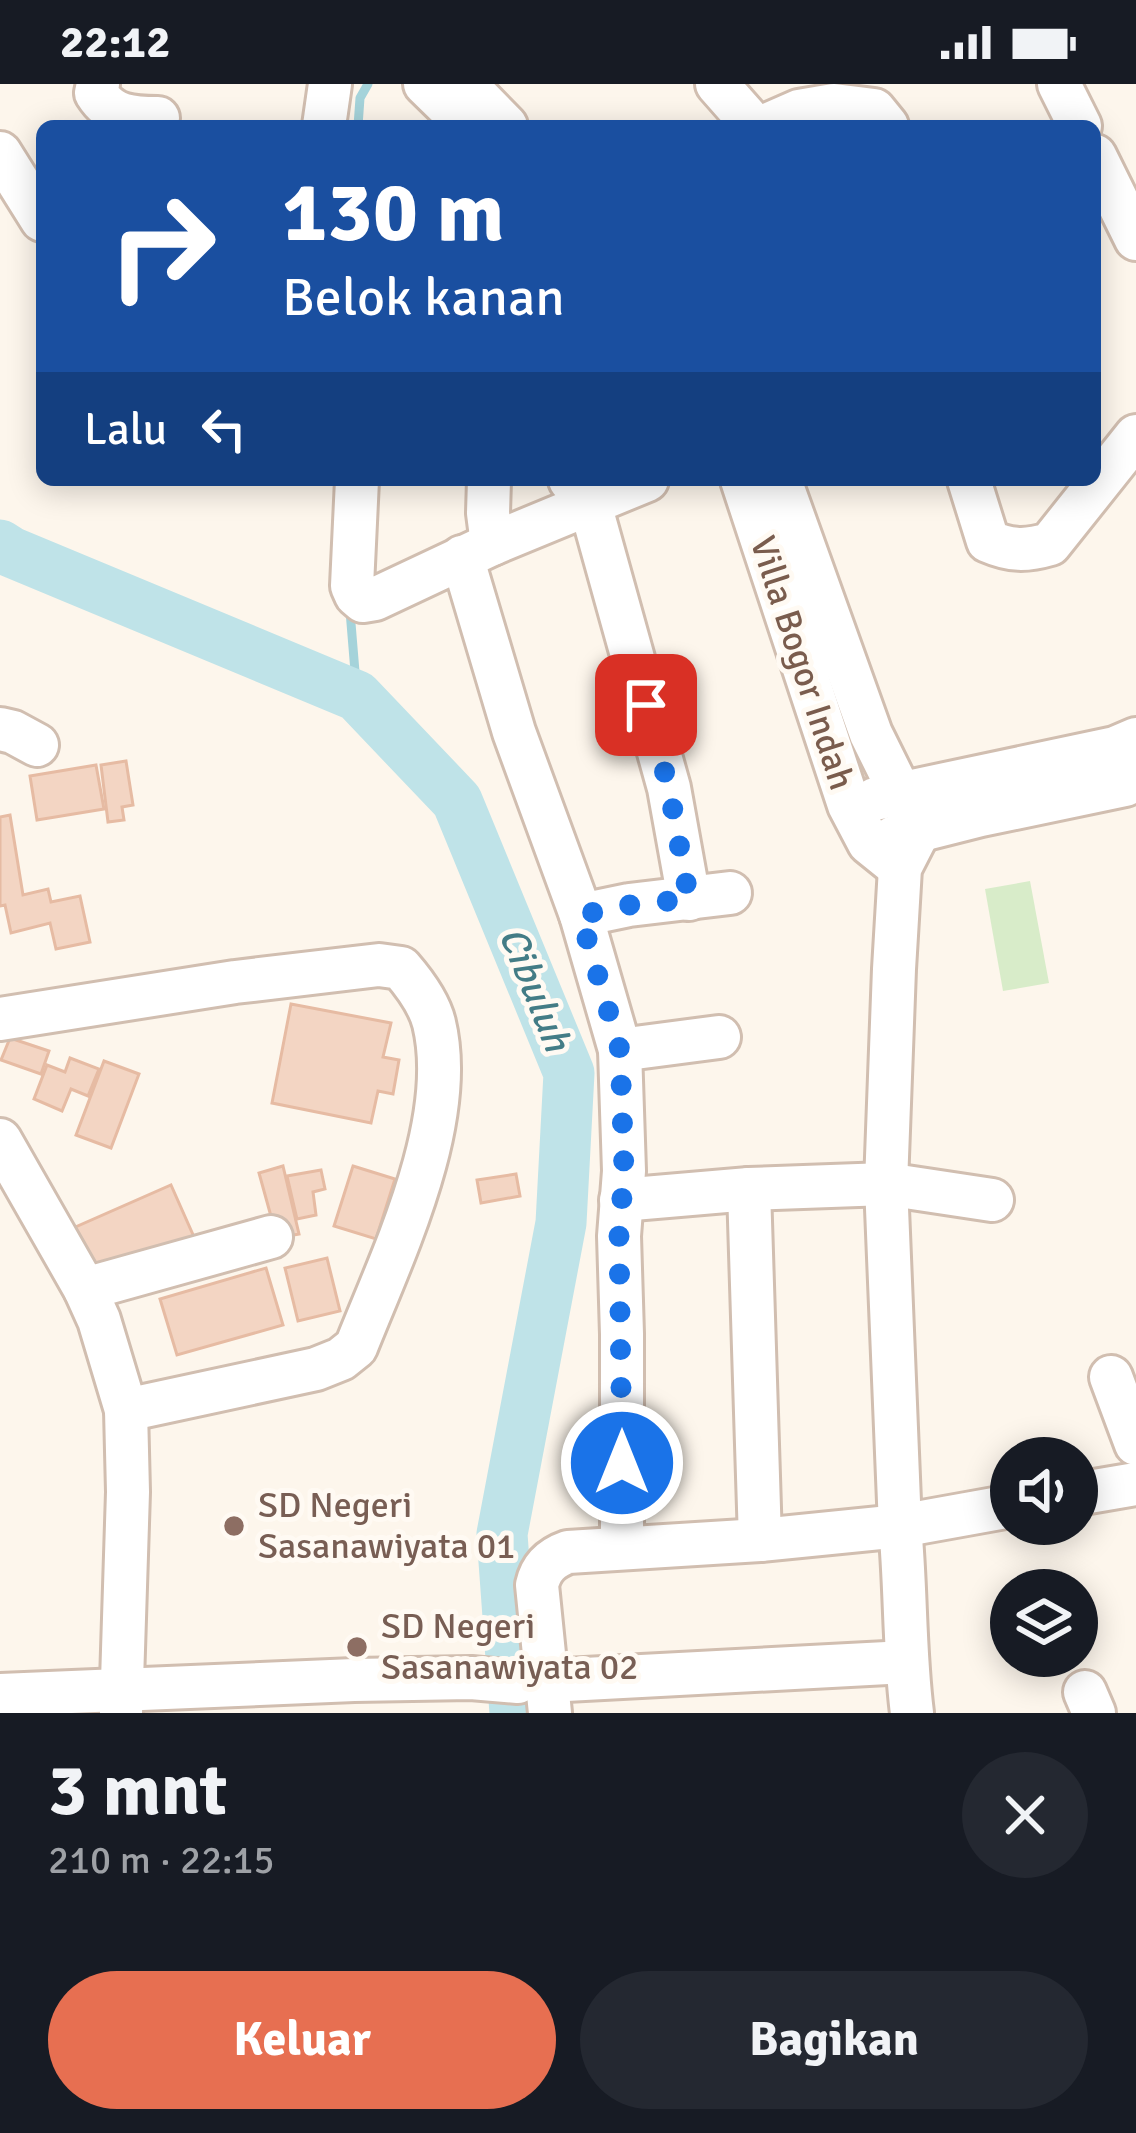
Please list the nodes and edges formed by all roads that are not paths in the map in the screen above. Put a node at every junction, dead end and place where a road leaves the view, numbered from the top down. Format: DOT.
graph roads {
  1 [pos="98,84"];
  2 [pos="330,84"];
  3 [pos="425,84"];
  4 [pos="465,84"];
  5 [pos="717,84"];
  6 [pos="1059,84"];
  7 [pos="163,109"];
  8 [pos="325,120"];
  9 [pos="461,120"];
  10 [pos="500,120"];
  11 [pos="749,120"];
  12 [pos="779,120"];
  13 [pos="882,120"];
  14 [pos="1077,120"];
  15 [pos="0,153"];
  16 [pos="1101,168"];
  17 [pos="36,210"];
  18 [pos="1136,239"];
  19 [pos="1136,436"];
  20 [pos="1101,480"];
  21 [pos="357,486"];
  22 [pos="490,486"];
  23 [pos="614,486"];
  24 [pos="745,486"];
  25 [pos="782,486"];
  26 [pos="971,486"];
  27 [pos="1096,486"];
  28 [pos="580,492"];
  29 [pos="477,551"];
  30 [pos="1136,739"];
  31 [pos="1136,779"];
  32 [pos="888,828"];
  33 [pos="580,915"];
  34 [pos="0,1019"];
  35 [pos="718,1037"];
  36 [pos="620,1050"];
  37 [pos="0,1140"];
  38 [pos="886,1184"];
  39 [pos="749,1189"];
  40 [pos="621,1200"];
  41 [pos="992,1200"];
  42 [pos="272,1238"];
  43 [pos="85,1289"];
  44 [pos="1112,1377"];
  45 [pos="126,1410"];
  46 [pos="1136,1444"];
  47 [pos="1136,1484"];
  48 [pos="1098,1491"];
  49 [pos="990,1510"];
  50 [pos="900,1526"];
  51 [pos="760,1540"];
  52 [pos="622,1548"];
  53 [pos="906,1662"];
  54 [pos="538,1692"];
  55 [pos="0,1695"];
  56 [pos="355,1696"];
  57 [pos="121,1701"];
  58 [pos="912,1713"];
  1 -- 7 [label="street"];
  2 -- 8 [label="street"];
  3 -- 9 [label="street"];
  4 -- 10 [label="street"];
  5 -- 11 [label="street"];
  6 -- 14 [label="street"];
  12 -- 13 [label="street"];
  15 -- 17 [label="street"];
  16 -- 18 [label="street"];
  19 -- 20 [label="street"];
  21 -- 29 [label="street"];
  22 -- 29 [label="street"];
  23 -- 28 [label="street"];
  24 -- 32 [label="street, Villa Bogor Indah"];
  25 -- 32 [label="street, Villa Bogor Indah"];
  26 -- 27 [label="street"];
  28 -- 29 [label="street"];
  28 -- 33 [label="street"];
  29 -- 33 [label="street"];
  30 -- 32 [label="street"];
  31 -- 32 [label="street"];
  32 -- 38 [label="street"];
  33 -- 36 [label="street"];
  34 -- 45 [label="street"];
  35 -- 36 [label="street"];
  36 -- 40 [label="street"];
  37 -- 43 [label="street"];
  38 -- 39 [label="street"];
  38 -- 41 [label="street"];
  38 -- 50 [label="street"];
  39 -- 40 [label="street"];
  39 -- 51 [label="street"];
  40 -- 52 [label="street"];
  42 -- 43 [label="street"];
  43 -- 45 [label="street"];
  44 -- 46 [label="street"];
  45 -- 57 [label="street"];
  47 -- 48 [label="street"];
  49 -- 50 [label="street"];
  50 -- 51 [label="street"];
  50 -- 53 [label="street"];
  51 -- 52 [label="street"];
  52 -- 54 [label="street"];
  53 -- 54 [label="street"];
  53 -- 58 [label="street"];
  54 -- 56 [label="street"];
  55 -- 57 [label="street"];
  56 -- 57 [label="street"];
}
